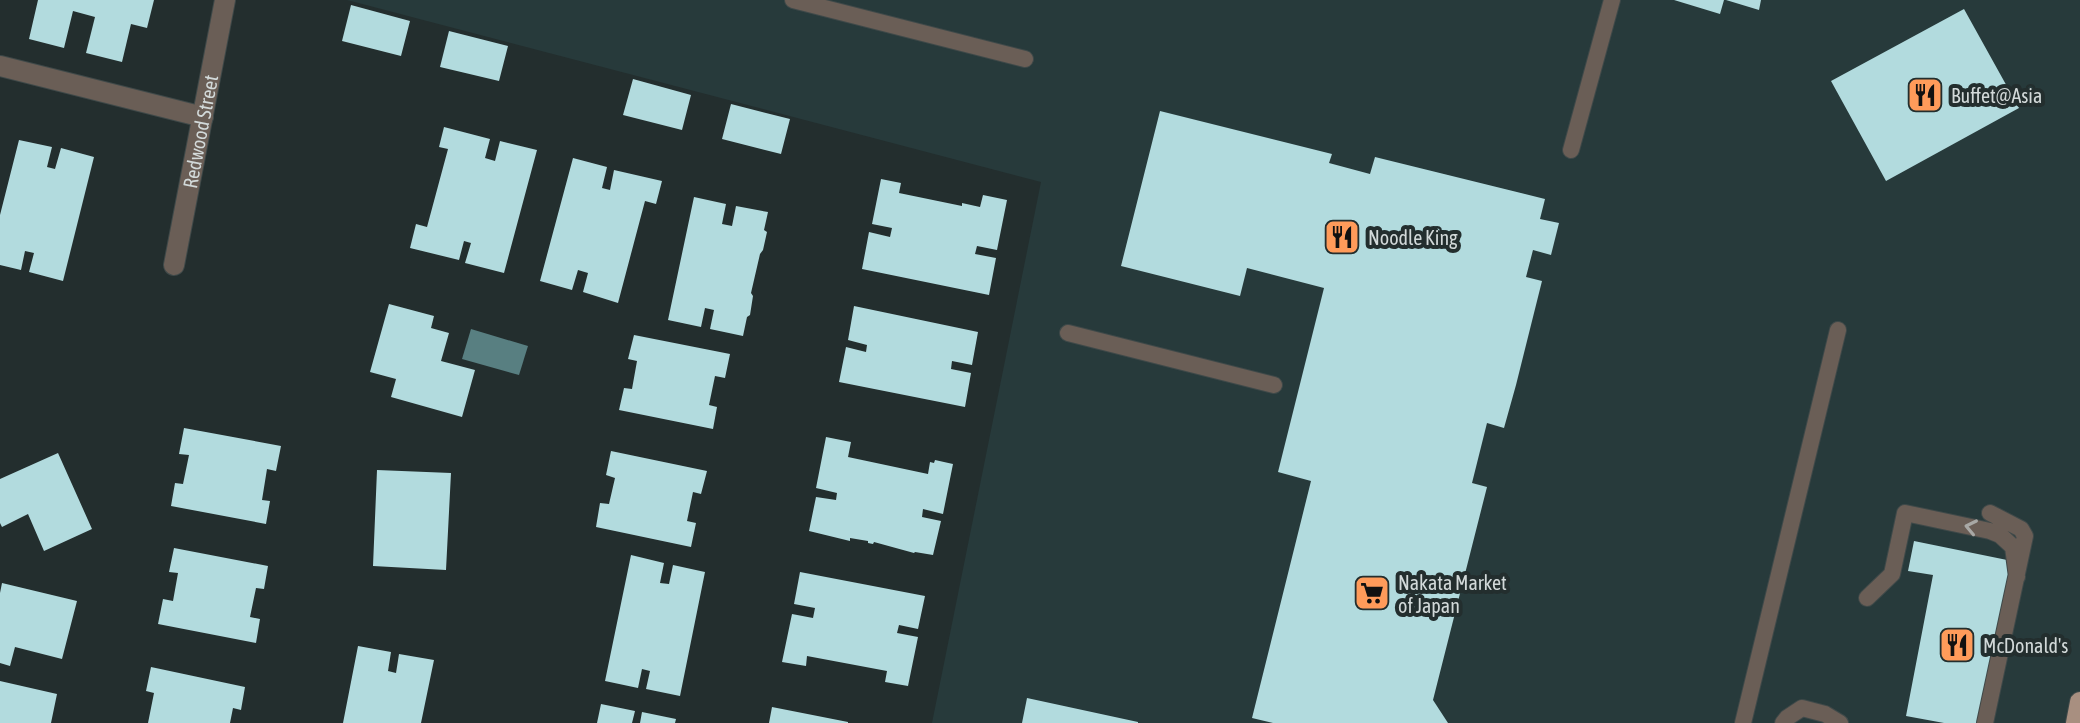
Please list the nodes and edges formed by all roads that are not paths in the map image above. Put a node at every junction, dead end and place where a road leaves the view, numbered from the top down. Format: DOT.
graph roads {
  1 [pos="225,0"];
  2 [pos="793,0"];
  3 [pos="1612,0"];
  4 [pos="1025,59"];
  5 [pos="0,66"];
  6 [pos="203,117"];
  7 [pos="1571,150"];
  8 [pos="174,265"];
  9 [pos="1838,330"];
  10 [pos="1068,333"];
  11 [pos="1274,385"];
  12 [pos="1990,513"];
  13 [pos="2017,577"];
  14 [pos="1867,598"];
  15 [pos="2080,702"];
  16 [pos="1743,723"];
  17 [pos="1783,723"];
  18 [pos="1840,723"];
  19 [pos="1985,723"];
  20 [pos="2076,723"];
  1 -- 6 [label="street, Redwood Street"];
  2 -- 4 [label="lane"];
  3 -- 7 [label="lane"];
  5 -- 6 [label="street"];
  6 -- 8 [label="street, Redwood Street"];
  9 -- 16 [label="lane"];
  10 -- 11 [label="lane"];
  12 -- 13 [label="lane"];
  13 -- 14 [label="lane, one-way"];
  13 -- 19 [label="lane"];
  15 -- 20 [label="main road"];
  17 -- 18 [label="lane"];
}
